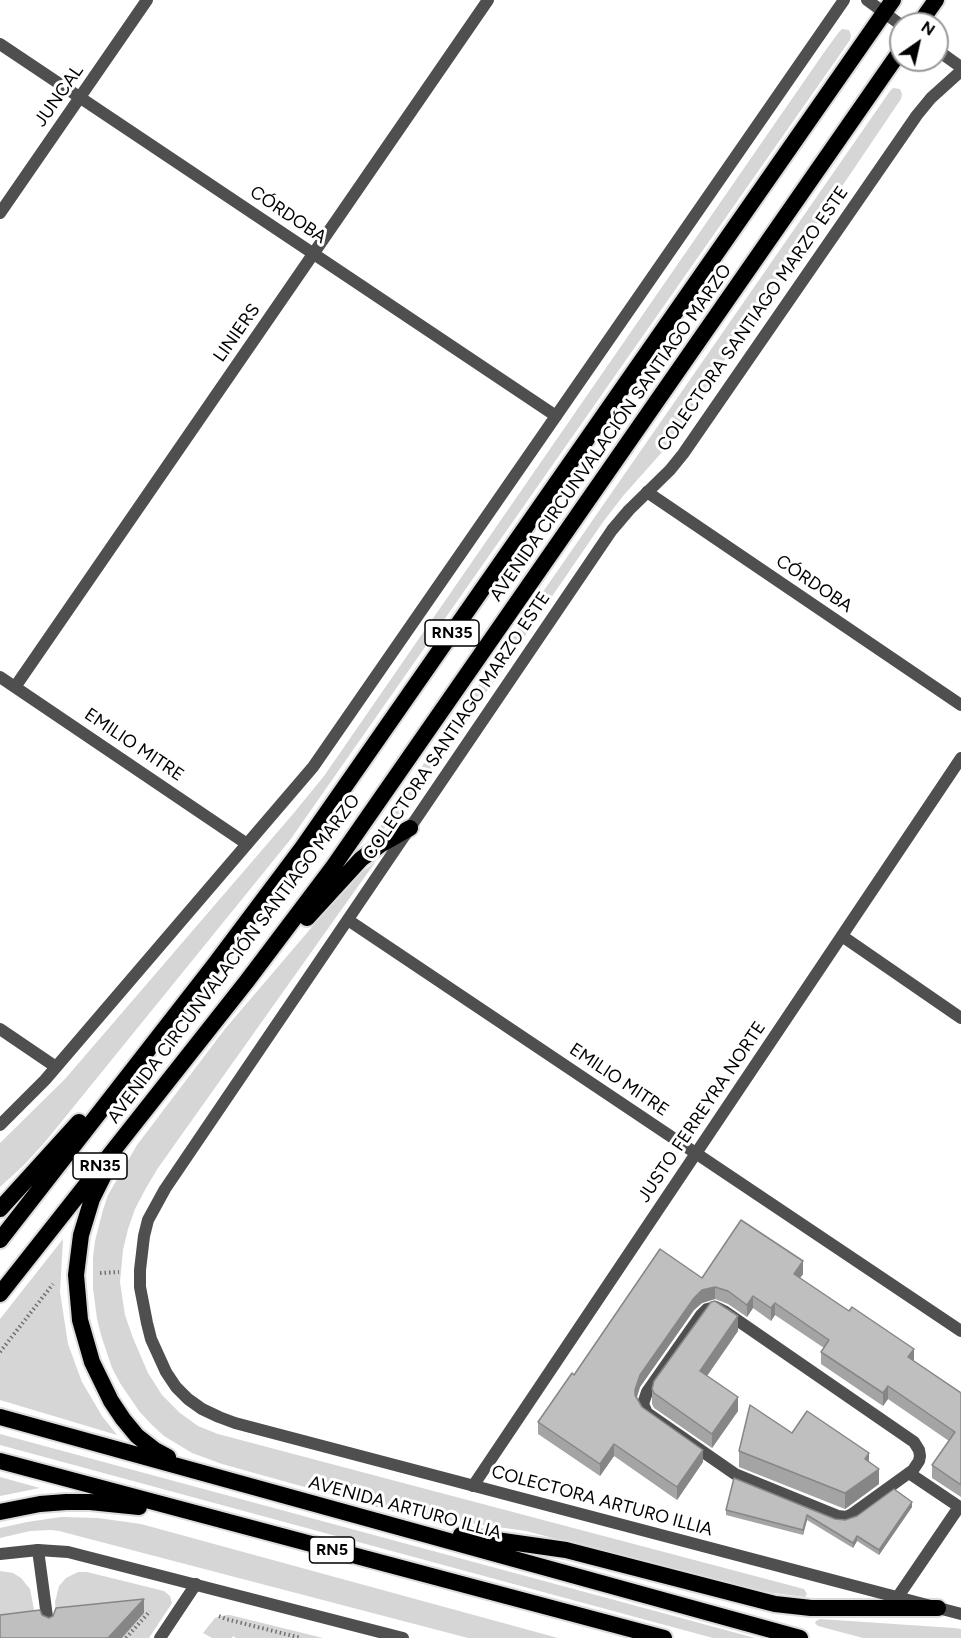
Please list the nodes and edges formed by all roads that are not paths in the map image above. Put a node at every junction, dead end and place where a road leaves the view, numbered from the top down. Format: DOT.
graph roads {
  1 [pos="147,0"];
  2 [pos="488,0"];
  3 [pos="844,0"];
  4 [pos="867,0"];
  5 [pos="888,6"];
  6 [pos="0,44"];
  7 [pos="949,60"];
  8 [pos="889,67"];
  9 [pos="961,69"];
  10 [pos="80,97"];
  11 [pos="0,213"];
  12 [pos="313,254"];
  13 [pos="556,416"];
  14 [pos="647,492"];
  15 [pos="0,677"];
  16 [pos="15,687"];
  17 [pos="961,705"];
  18 [pos="961,758"];
  19 [pos="410,828"];
  20 [pos="247,844"];
  21 [pos="348,920"];
  22 [pos="842,936"];
  23 [pos="961,1018"];
  24 [pos="171,1021"];
  25 [pos="0,1029"];
  26 [pos="201,1038"];
  27 [pos="56,1067"];
  28 [pos="144,1111"];
  29 [pos="0,1125"];
  30 [pos="696,1153"];
  31 [pos="0,1209"];
  32 [pos="0,1240"];
  33 [pos="0,1294"];
  34 [pos="961,1331"];
  35 [pos="0,1417"];
  36 [pos="235,1423"];
  37 [pos="0,1461"];
  38 [pos="909,1473"];
  39 [pos="213,1475"];
  40 [pos="473,1486"];
  41 [pos="960,1508"];
  42 [pos="0,1512"];
  43 [pos="214,1518"];
  44 [pos="398,1527"];
  45 [pos="38,1550"];
  46 [pos="0,1554"];
  47 [pos="196,1584"];
  48 [pos="897,1598"];
  49 [pos="938,1608"];
  50 [pos="961,1614"];
  51 [pos="48,1624"];
  52 [pos="160,1638"];
  53 [pos="404,1638"];
  54 [pos="664,1638"];
  55 [pos="800,1638"];
  1 -- 10 [label="street, JUNCAL"];
  2 -- 12 [label="street, LINIERS"];
  3 -- 13 [label="street"];
  4 -- 5 [label="street"];
  5 -- 24 [label="highway, AVENIDA CIRCUNVALACIÓN SANTIAGO MARZO / RN35"];
  6 -- 10 [label="street, CÓRDOBA"];
  7 -- 9 [label="street"];
  8 -- 26 [label="highway, AVENIDA CIRCUNVALACIÓN SANTIAGO MARZO / RN35"];
  9 -- 14 [label="street, COLECTORA SANTIAGO MARZO ESTE"];
  10 -- 11 [label="street, JUNCAL"];
  10 -- 12 [label="street, CÓRDOBA"];
  12 -- 13 [label="street, CÓRDOBA"];
  12 -- 16 [label="street, LINIERS"];
  13 -- 20 [label="street"];
  14 -- 17 [label="street, CÓRDOBA"];
  14 -- 19 [label="street, COLECTORA SANTIAGO MARZO ESTE"];
  15 -- 16 [label="street, EMILIO MITRE"];
  16 -- 20 [label="street, EMILIO MITRE"];
  18 -- 22 [label="street, JUSTO FERREYRA NORTE"];
  19 -- 21 [label="street, COLECTORA SANTIAGO MARZO ESTE"];
  19 -- 26 [label="highway"];
  20 -- 27 [label="street"];
  21 -- 30 [label="street, EMILIO MITRE"];
  21 -- 36 [label="street, COLECTORA SANTIAGO MARZO ESTE"];
  22 -- 23 [label="street"];
  22 -- 30 [label="street, JUSTO FERREYRA NORTE"];
  24 -- 31 [label="highway"];
  24 -- 32 [label="highway, AVENIDA CIRCUNVALACIÓN SANTIAGO MARZO / RN35"];
  25 -- 27 [label="street"];
  26 -- 28 [label="highway, AVENIDA CIRCUNVALACIÓN SANTIAGO MARZO / RN35"];
  27 -- 29 [label="street"];
  28 -- 33 [label="highway, AVENIDA CIRCUNVALACIÓN SANTIAGO MARZO / RN35"];
  28 -- 39 [label="highway"];
  30 -- 34 [label="street, EMILIO MITRE"];
  30 -- 40 [label="street, JUSTO FERREYRA NORTE"];
  35 -- 39 [label="highway, AVENIDA ARTURO ILLIA / RN5"];
  36 -- 40 [label="street, COLECTORA ARTURO ILLIA"];
  37 -- 43 [label="highway, RN5"];
  38 -- 38 [label="street"];
  38 -- 41 [label="street"];
  39 -- 44 [label="highway, AVENIDA ARTURO ILLIA / RN5"];
  40 -- 48 [label="street, COLECTORA ARTURO ILLIA"];
  41 -- 48 [label="street"];
  42 -- 43 [label="highway"];
  43 -- 54 [label="highway, RN5"];
  44 -- 49 [label="highway"];
  44 -- 55 [label="highway, AVENIDA ARTURO ILLIA / RN5"];
  45 -- 46 [label="street"];
  45 -- 47 [label="street"];
  45 -- 51 [label="street"];
  47 -- 52 [label="street"];
  47 -- 53 [label="street"];
  48 -- 49 [label="street, COLECTORA ARTURO ILLIA"];
  49 -- 50 [label="street, COLECTORA ARTURO ILLIA"];
}
